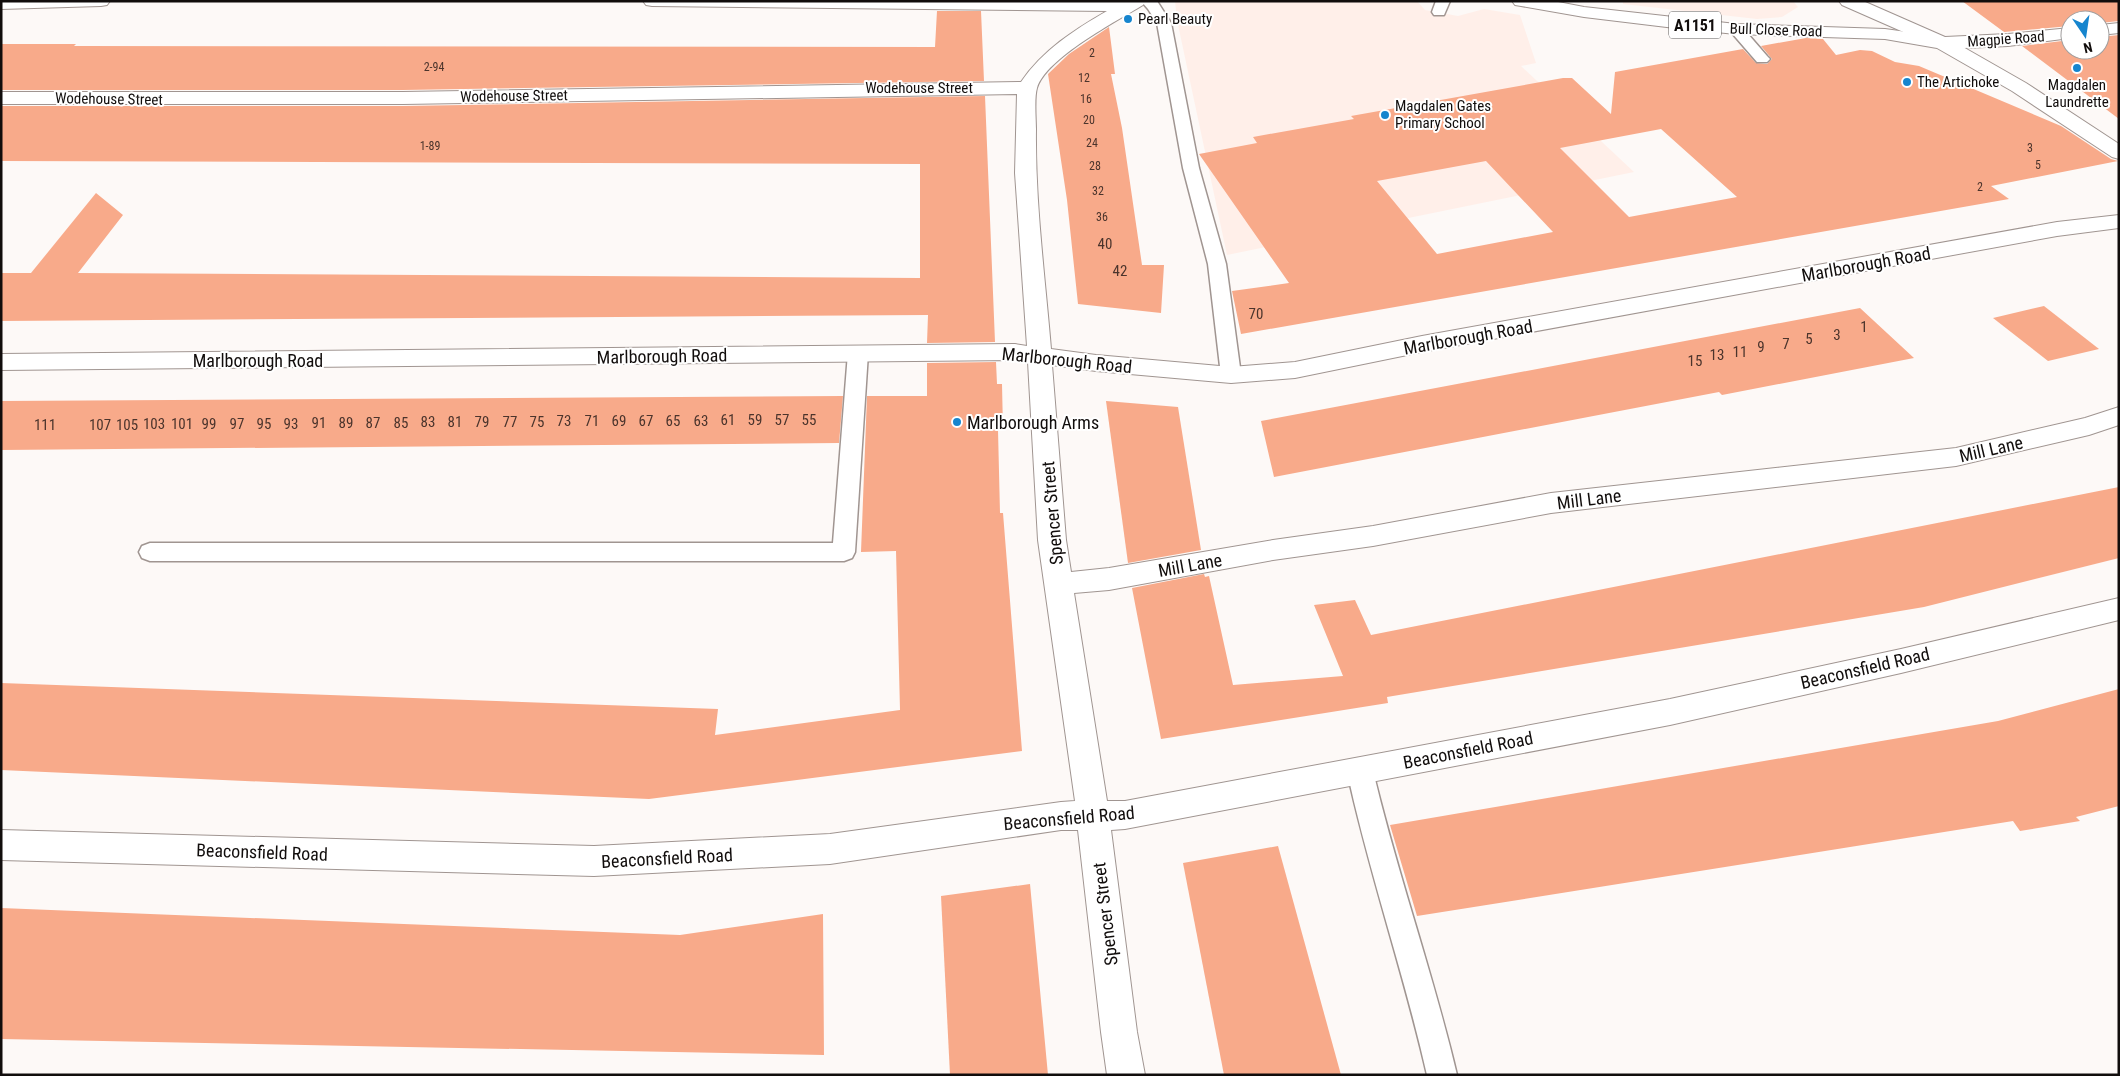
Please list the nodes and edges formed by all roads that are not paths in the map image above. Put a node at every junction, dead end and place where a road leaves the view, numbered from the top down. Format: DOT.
graph roads {
  1 [pos="101,1"];
  2 [pos="652,1"];
  3 [pos="1521,1"];
  4 [pos="1848,1"];
  5 [pos="1138,3"];
  6 [pos="1,4"];
  7 [pos="1736,29"];
  8 [pos="2060,34"];
  9 [pos="1942,43"];
  10 [pos="1762,59"];
  11 [pos="1027,88"];
  12 [pos="1,98"];
  13 [pos="2119,153"];
  14 [pos="2119,221"];
  15 [pos="858,353"];
  16 [pos="1038,355"];
  17 [pos="1,362"];
  18 [pos="1232,375"];
  19 [pos="2119,416"];
  20 [pos="150,552"];
  21 [pos="1059,584"];
  22 [pos="2119,609"];
  23 [pos="1360,771"];
  24 [pos="1093,815"];
  25 [pos="1,845"];
  26 [pos="1126,1075"];
  27 [pos="1442,1075"];
  1 -- 6 [label="street"];
  2 -- 5 [label="street"];
  3 -- 7 [label="street, Bull Close Road / A1151"];
  4 -- 9 [label="street"];
  5 -- 11 [label="street"];
  5 -- 18 [label="lane"];
  7 -- 9 [label="street, Bull Close Road / A1151"];
  7 -- 10 [label="lane"];
  8 -- 9 [label="street, Magpie Road"];
  9 -- 13 [label="street, A1151"];
  11 -- 12 [label="street, Wodehouse Street"];
  11 -- 16 [label="street, Spencer Street"];
  14 -- 18 [label="street, Marlborough Road"];
  15 -- 16 [label="street, Marlborough Road"];
  15 -- 17 [label="street, Marlborough Road"];
  15 -- 20 [label="lane"];
  16 -- 18 [label="street, Marlborough Road"];
  16 -- 21 [label="street, Spencer Street"];
  19 -- 21 [label="street, Mill Lane"];
  21 -- 24 [label="street, Spencer Street"];
  22 -- 23 [label="street, Beaconsfield Road"];
  23 -- 24 [label="street, Beaconsfield Road"];
  23 -- 27 [label="lane"];
  24 -- 25 [label="street, Beaconsfield Road"];
  24 -- 26 [label="street, Spencer Street"];
}
